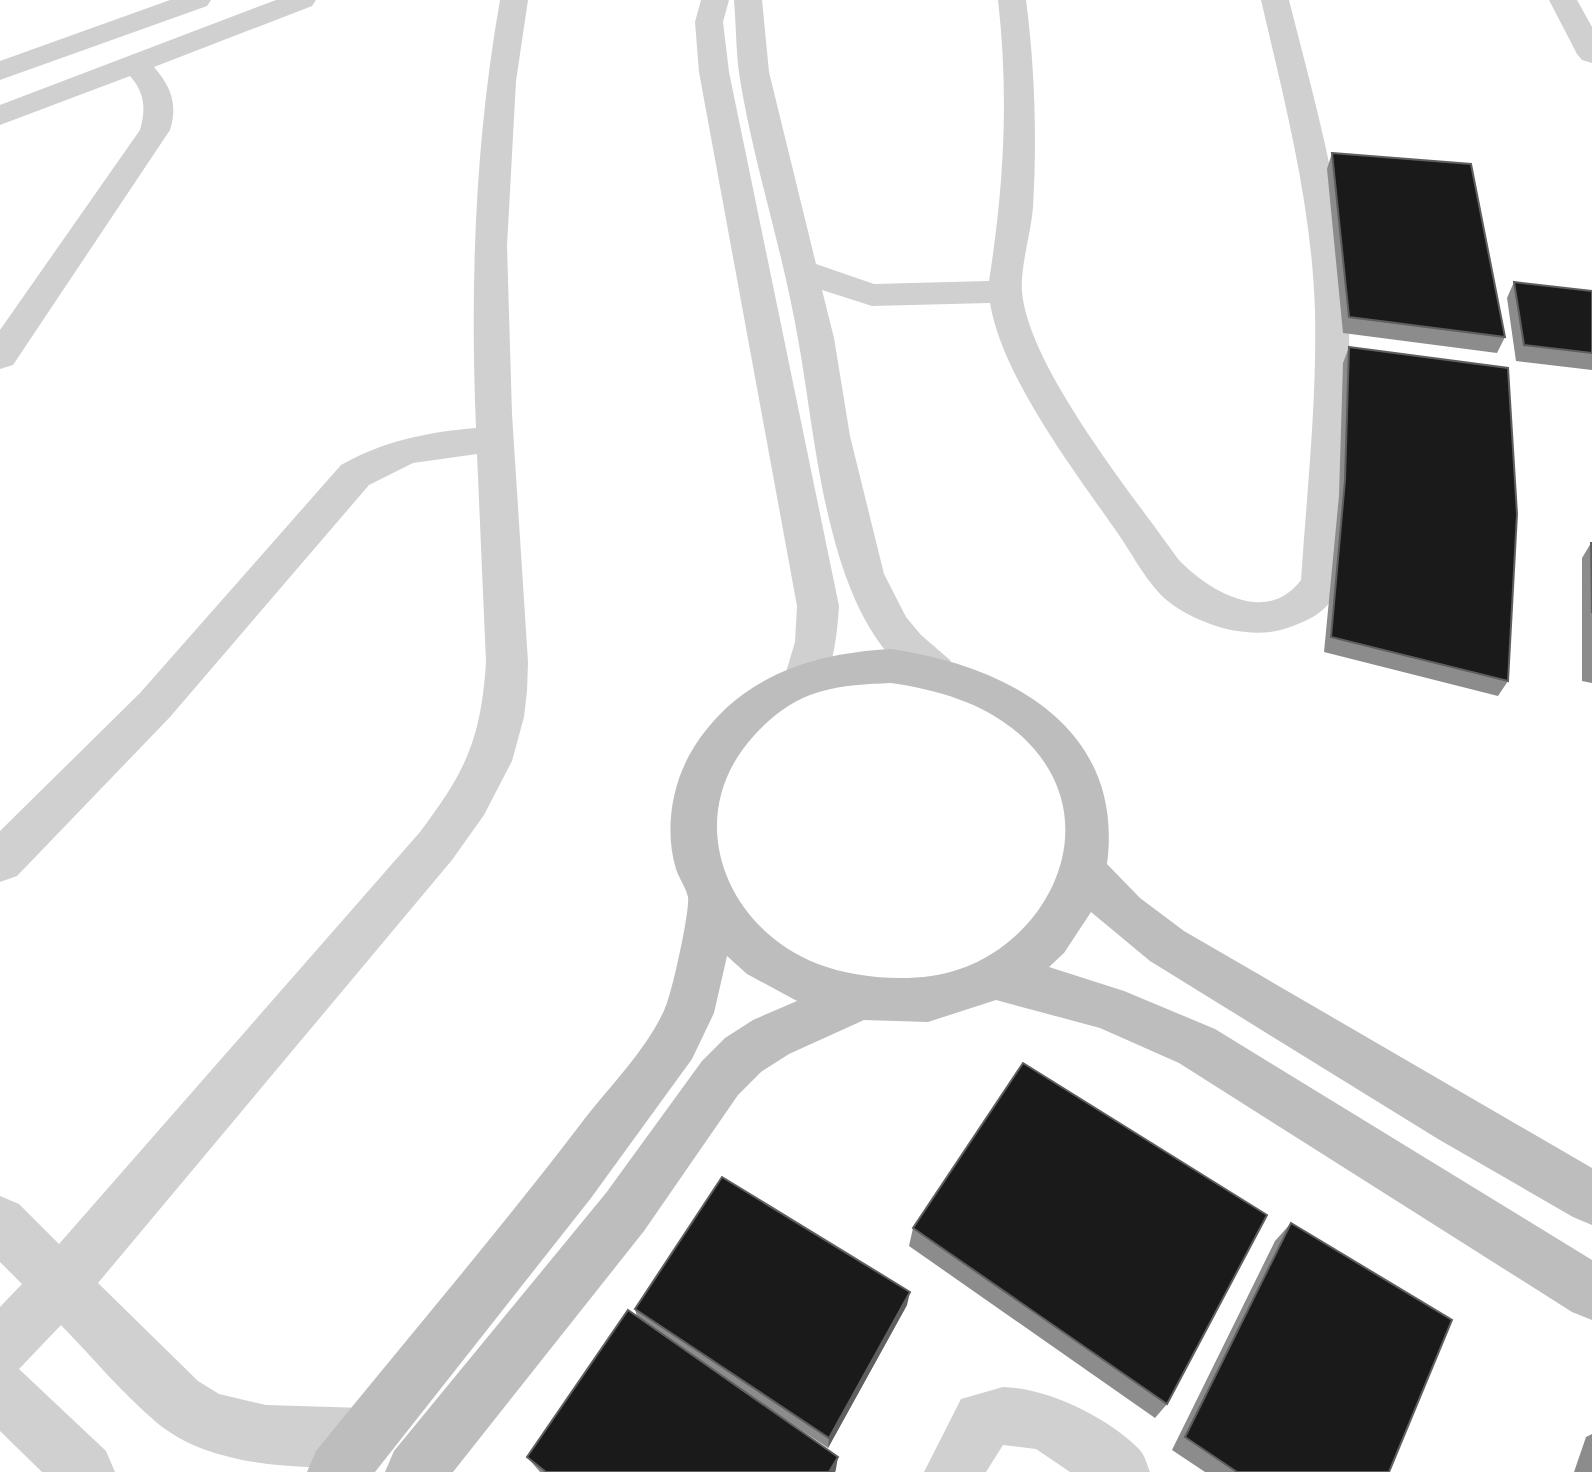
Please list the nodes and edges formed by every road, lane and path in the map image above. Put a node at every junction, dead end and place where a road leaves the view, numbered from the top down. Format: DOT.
graph roads {
  1 [pos="153,0"];
  2 [pos="197,0"];
  3 [pos="302,0"];
  4 [pos="514,0"];
  5 [pos="715,0"];
  6 [pos="748,0"];
  7 [pos="1012,0"];
  8 [pos="1275,0"];
  9 [pos="1563,0"];
  10 [pos="1592,54"];
  11 [pos="0,56"];
  12 [pos="136,65"];
  13 [pos="0,71"];
  14 [pos="0,116"];
  15 [pos="798,270"];
  16 [pos="1005,292"];
  17 [pos="872,295"];
  18 [pos="816,338"];
  19 [pos="0,357"];
  20 [pos="497,439"];
  21 [pos="935,672"];
  22 [pos="805,679"];
  23 [pos="0,862"];
  24 [pos="1086,873"];
  25 [pos="711,902"];
  26 [pos="997,978"];
  27 [pos="859,998"];
  28 [pos="1592,1198"];
  29 [pos="0,1223"];
  30 [pos="61,1284"];
  31 [pos="1592,1292"];
  32 [pos="0,1348"];
  33 [pos="0,1390"];
  34 [pos="350,1455"];
  35 [pos="85,1472"];
  36 [pos="415,1472"];
  37 [pos="954,1472"];
  38 [pos="1120,1472"];
  1 -- 11 [label="street"];
  2 -- 13 [label="street"];
  3 -- 12 [label="street"];
  4 -- 20 [label="street"];
  5 -- 22 [label="street"];
  6 -- 15 [label="street"];
  7 -- 16 [label="street"];
  8 -- 16 [label="street"];
  9 -- 10 [label="street"];
  12 -- 14 [label="street"];
  12 -- 19 [label="street"];
  15 -- 17 [label="street"];
  15 -- 18 [label="street"];
  16 -- 17 [label="street"];
  17 -- 18 [label="street"];
  18 -- 21 [label="street"];
  20 -- 23 [label="street"];
  20 -- 30 [label="street"];
  21 -- 22 [label="street"];
  21 -- 24 [label="street"];
  22 -- 25 [label="street"];
  24 -- 26 [label="street"];
  24 -- 28 [label="street"];
  25 -- 27 [label="street"];
  25 -- 34 [label="street"];
  26 -- 27 [label="street"];
  26 -- 31 [label="street"];
  27 -- 36 [label="street"];
  29 -- 30 [label="street"];
  30 -- 32 [label="street"];
  30 -- 34 [label="street"];
  33 -- 35 [label="street"];
  37 -- 38 [label="street"];
}
